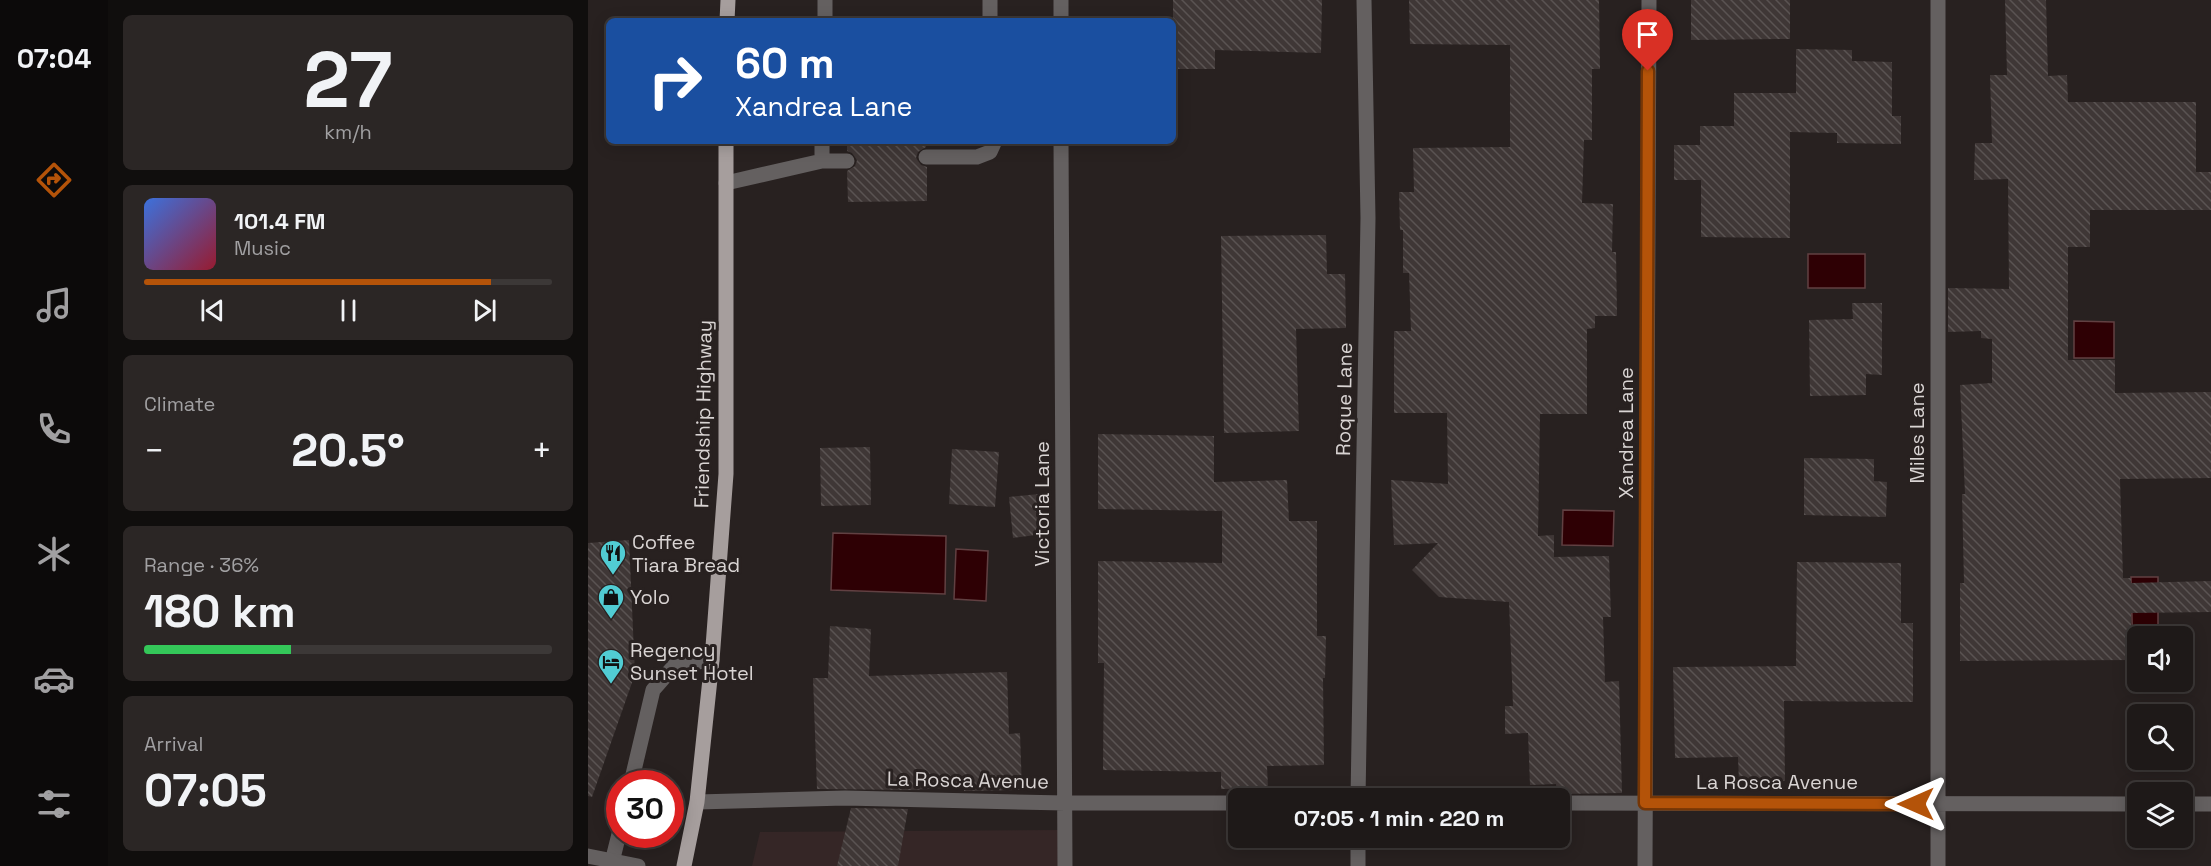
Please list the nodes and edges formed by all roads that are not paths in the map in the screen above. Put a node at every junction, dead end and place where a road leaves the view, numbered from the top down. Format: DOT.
graph roads {
  1 [pos="728,0"];
  2 [pos="825,0"];
  3 [pos="990,0"];
  4 [pos="1060,0"];
  5 [pos="1364,0"];
  6 [pos="1649,0"];
  7 [pos="1938,0"];
  8 [pos="727,18"];
  9 [pos="825,18"];
  10 [pos="990,18"];
  11 [pos="1061,18"];
  12 [pos="726,144"];
  13 [pos="822,144"];
  14 [pos="994,144"];
  15 [pos="1061,144"];
  16 [pos="927,157"];
  17 [pos="822,160"];
  18 [pos="847,161"];
  19 [pos="726,183"];
  20 [pos="712,660"];
  21 [pos="634,770"];
  22 [pos="1358,788"];
  23 [pos="697,802"];
  24 [pos="1065,803"];
  25 [pos="1228,803"];
  26 [pos="1570,803"];
  27 [pos="1645,803"];
  28 [pos="1938,804"];
  29 [pos="2127,804"];
  30 [pos="2193,804"];
  31 [pos="2211,804"];
  32 [pos="615,848"];
  33 [pos="1358,848"];
  34 [pos="588,856"];
  35 [pos="611,864"];
  36 [pos="638,866"];
  37 [pos="684,866"];
  38 [pos="1065,866"];
  39 [pos="1358,866"];
  40 [pos="1645,866"];
  41 [pos="1938,866"];
  1 -- 8 [label="main road"];
  2 -- 9 [label="street"];
  3 -- 10 [label="street"];
  4 -- 11 [label="street"];
  5 -- 22 [label="street, Roque Lane"];
  6 -- 27 [label="street, Xandrea Lane"];
  7 -- 28 [label="street, Miles Lane"];
  12 -- 19 [label="main road, Friendship Highway"];
  13 -- 17 [label="street"];
  14 -- 16 [label="street"];
  15 -- 24 [label="street, Victoria Lane"];
  17 -- 18 [label="street"];
  17 -- 19 [label="street"];
  19 -- 20 [label="main road, Friendship Highway"];
  20 -- 21 [label="street"];
  20 -- 23 [label="main road, Friendship Highway"];
  23 -- 24 [label="street, La Rosca Avenue"];
  23 -- 37 [label="main road, Friendship Highway"];
  24 -- 25 [label="street, La Rosca Avenue"];
  24 -- 38 [label="street, Victoria Lane"];
  26 -- 27 [label="street, La Rosca Avenue"];
  27 -- 28 [label="street, La Rosca Avenue"];
  27 -- 40 [label="street, Xandrea Lane"];
  28 -- 29 [label="street, La Rosca Avenue"];
  28 -- 41 [label="street, Miles Lane"];
  30 -- 31 [label="street"];
  32 -- 35 [label="street"];
  33 -- 39 [label="street"];
  34 -- 35 [label="street"];
  35 -- 36 [label="street"];
}
